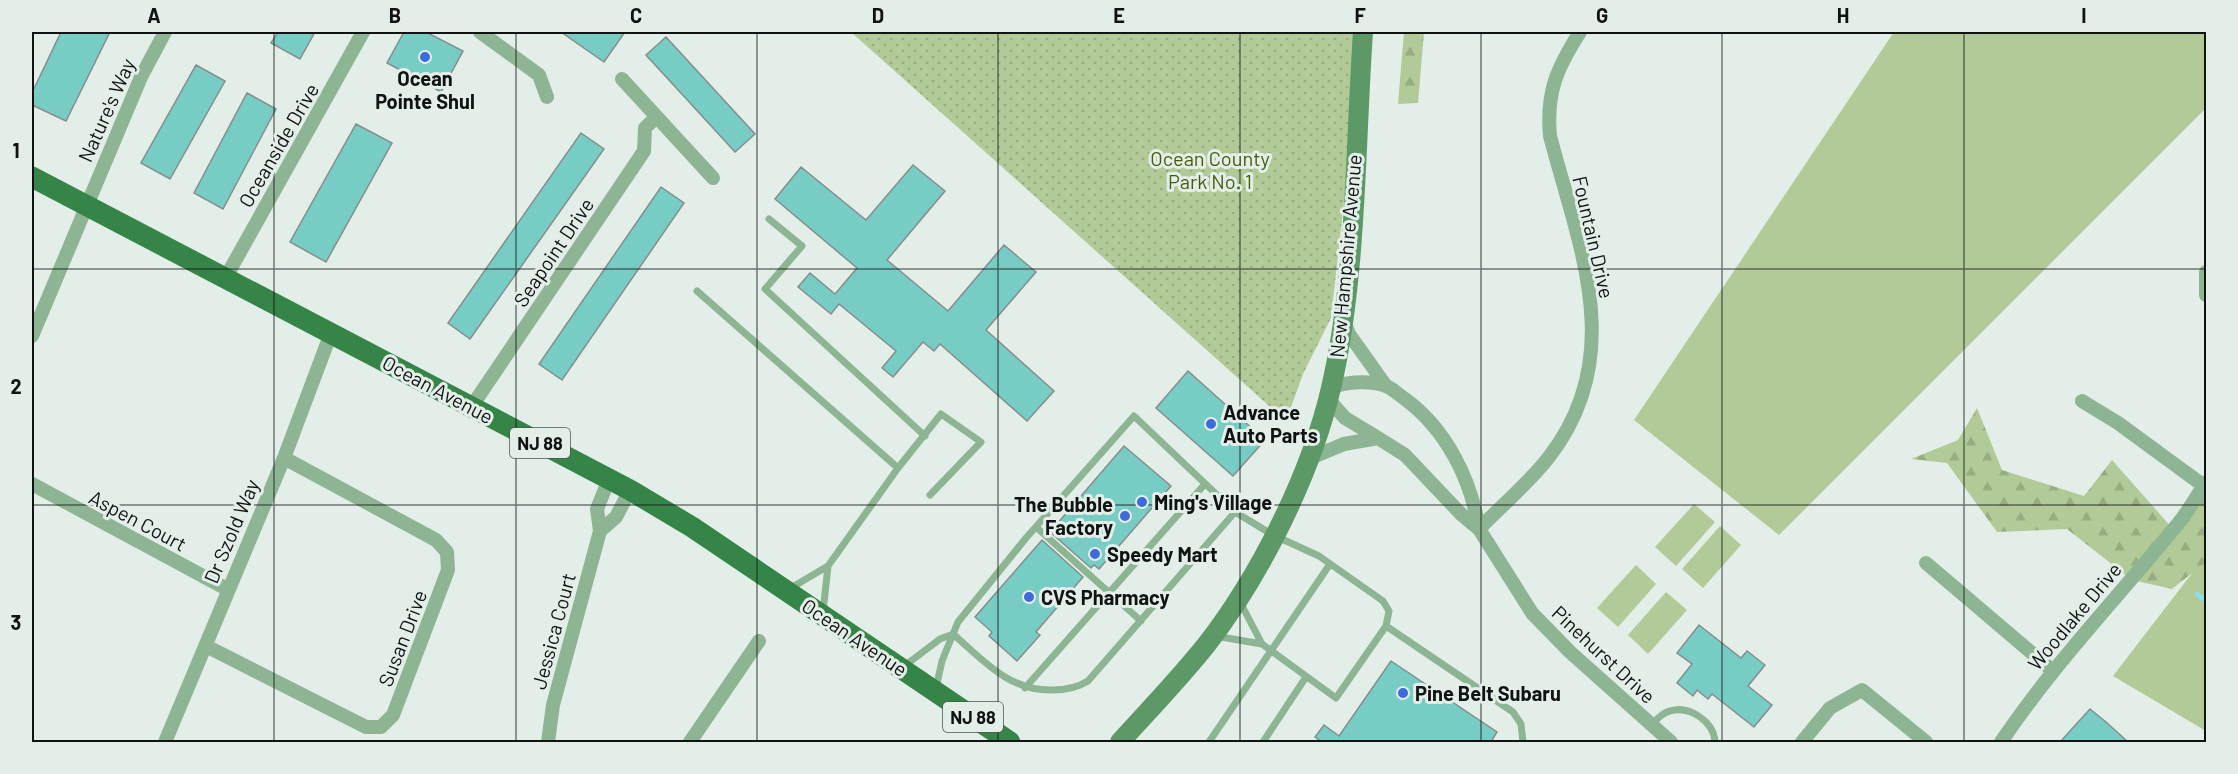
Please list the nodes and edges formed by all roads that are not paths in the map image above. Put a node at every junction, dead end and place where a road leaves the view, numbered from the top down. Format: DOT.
graph roads {
  1 [pos="165,32"];
  2 [pos="363,32"];
  3 [pos="480,32"];
  4 [pos="1363,32"];
  5 [pos="1580,32"];
  6 [pos="622,79"];
  7 [pos="547,97"];
  8 [pos="656,117"];
  9 [pos="32,177"];
  10 [pos="713,178"];
  11 [pos="86,205"];
  12 [pos="769,219"];
  13 [pos="2206,272"];
  14 [pos="226,278"];
  15 [pos="698,291"];
  16 [pos="2206,295"];
  17 [pos="1343,320"];
  18 [pos="331,333"];
  19 [pos="32,336"];
  20 [pos="1386,386"];
  21 [pos="1330,393"];
  22 [pos="2082,401"];
  23 [pos="472,406"];
  24 [pos="925,436"];
  25 [pos="1378,438"];
  26 [pos="284,458"];
  27 [pos="1308,459"];
  28 [pos="898,468"];
  29 [pos="609,479"];
  30 [pos="32,484"];
  31 [pos="1205,484"];
  32 [pos="2205,484"];
  33 [pos="1467,485"];
  34 [pos="630,490"];
  35 [pos="930,495"];
  36 [pos="1447,499"];
  37 [pos="1235,512"];
  38 [pos="1036,526"];
  39 [pos="1479,529"];
  40 [pos="600,531"];
  41 [pos="1274,535"];
  42 [pos="1926,563"];
  43 [pos="1330,564"];
  44 [pos="828,566"];
  45 [pos="227,590"];
  46 [pos="787,591"];
  47 [pos="1109,593"];
  48 [pos="1238,598"];
  49 [pos="823,615"];
  50 [pos="1141,621"];
  51 [pos="1386,626"];
  52 [pos="953,634"];
  53 [pos="1213,635"];
  54 [pos="759,641"];
  55 [pos="1263,644"];
  56 [pos="206,646"];
  57 [pos="1269,651"];
  58 [pos="901,668"];
  59 [pos="2054,671"];
  60 [pos="1306,677"];
  61 [pos="1025,688"];
  62 [pos="935,692"];
  63 [pos="1651,725"];
  64 [pos="166,742"];
  65 [pos="548,742"];
  66 [pos="690,742"];
  67 [pos="1010,742"];
  68 [pos="1120,742"];
  69 [pos="1209,742"];
  70 [pos="1263,742"];
  71 [pos="1523,742"];
  72 [pos="1671,742"];
  73 [pos="1715,742"];
  74 [pos="1802,742"];
  75 [pos="1926,742"];
  76 [pos="2001,742"];
  1 -- 11 [label="street, Nature's Way"];
  2 -- 14 [label="street, Oceanside Drive"];
  3 -- 7 [label="street"];
  4 -- 17 [label="main road, New Hampshire Avenue"];
  5 -- 39 [label="street, Fountain Drive"];
  6 -- 8 [label="street"];
  8 -- 10 [label="street"];
  8 -- 23 [label="street, Seapoint Drive"];
  9 -- 11 [label="main road, Ocean Avenue / NJ 88"];
  11 -- 14 [label="main road, Ocean Avenue / NJ 88"];
  11 -- 19 [label="street, Nature's Way"];
  12 -- 24 [label="lane"];
  13 -- 16 [label="street"];
  14 -- 18 [label="main road, Ocean Avenue / NJ 88"];
  15 -- 28 [label="lane"];
  17 -- 20 [label="street, Pinehurst Drive"];
  17 -- 21 [label="main road, New Hampshire Avenue"];
  18 -- 23 [label="main road, Ocean Avenue / NJ 88"];
  18 -- 26 [label="street, Dr Szold Way"];
  20 -- 21 [label="street, Pinehurst Drive"];
  20 -- 33 [label="street, Pinehurst Drive"];
  21 -- 25 [label="street, Pinehurst Drive"];
  21 -- 27 [label="main road, New Hampshire Avenue"];
  22 -- 32 [label="street"];
  23 -- 29 [label="main road, Ocean Avenue / NJ 88"];
  24 -- 28 [label="lane"];
  24 -- 35 [label="lane"];
  25 -- 27 [label="street"];
  25 -- 36 [label="street, Pinehurst Drive"];
  26 -- 45 [label="street, Dr Szold Way"];
  26 -- 56 [label="street, Susan Drive"];
  27 -- 41 [label="main road, New Hampshire Avenue"];
  28 -- 44 [label="lane"];
  29 -- 34 [label="main road, Ocean Avenue / NJ 88"];
  29 -- 40 [label="street, Jessica Court"];
  30 -- 45 [label="street, Aspen Court"];
  31 -- 37 [label="lane"];
  31 -- 38 [label="lane"];
  31 -- 47 [label="lane"];
  32 -- 59 [label="street, Woodlake Drive"];
  33 -- 36 [label="street"];
  33 -- 39 [label="street, Pinehurst Drive"];
  34 -- 40 [label="street, Jessica Court"];
  34 -- 46 [label="main road, Ocean Avenue / NJ 88"];
  36 -- 39 [label="street, Pinehurst Drive"];
  37 -- 41 [label="lane"];
  37 -- 50 [label="lane"];
  38 -- 47 [label="lane"];
  38 -- 52 [label="lane"];
  39 -- 63 [label="street, Pinehurst Drive"];
  40 -- 65 [label="street, Jessica Court"];
  41 -- 43 [label="lane"];
  41 -- 48 [label="main road, New Hampshire Avenue"];
  42 -- 59 [label="street"];
  43 -- 51 [label="lane"];
  43 -- 57 [label="lane"];
  44 -- 46 [label="lane"];
  44 -- 49 [label="lane"];
  45 -- 56 [label="street, Dr Szold Way"];
  46 -- 49 [label="main road, Ocean Avenue / NJ 88"];
  47 -- 50 [label="lane"];
  47 -- 61 [label="lane"];
  48 -- 53 [label="main road, New Hampshire Avenue"];
  48 -- 55 [label="lane"];
  49 -- 58 [label="main road, Ocean Avenue / NJ 88"];
  50 -- 61 [label="lane"];
  51 -- 60 [label="lane"];
  51 -- 71 [label="lane"];
  52 -- 58 [label="lane"];
  52 -- 61 [label="lane"];
  52 -- 62 [label="lane"];
  53 -- 55 [label="lane"];
  53 -- 68 [label="main road, New Hampshire Avenue"];
  54 -- 66 [label="street"];
  55 -- 57 [label="lane"];
  56 -- 64 [label="street, Dr Szold Way"];
  57 -- 60 [label="lane"];
  57 -- 69 [label="lane"];
  58 -- 62 [label="main road, Ocean Avenue / NJ 88"];
  59 -- 76 [label="street, Woodlake Drive"];
  60 -- 70 [label="lane"];
  62 -- 67 [label="main road, Ocean Avenue / NJ 88"];
  63 -- 72 [label="street, Pinehurst Drive"];
  63 -- 73 [label="lane"];
  74 -- 75 [label="street"];
}
